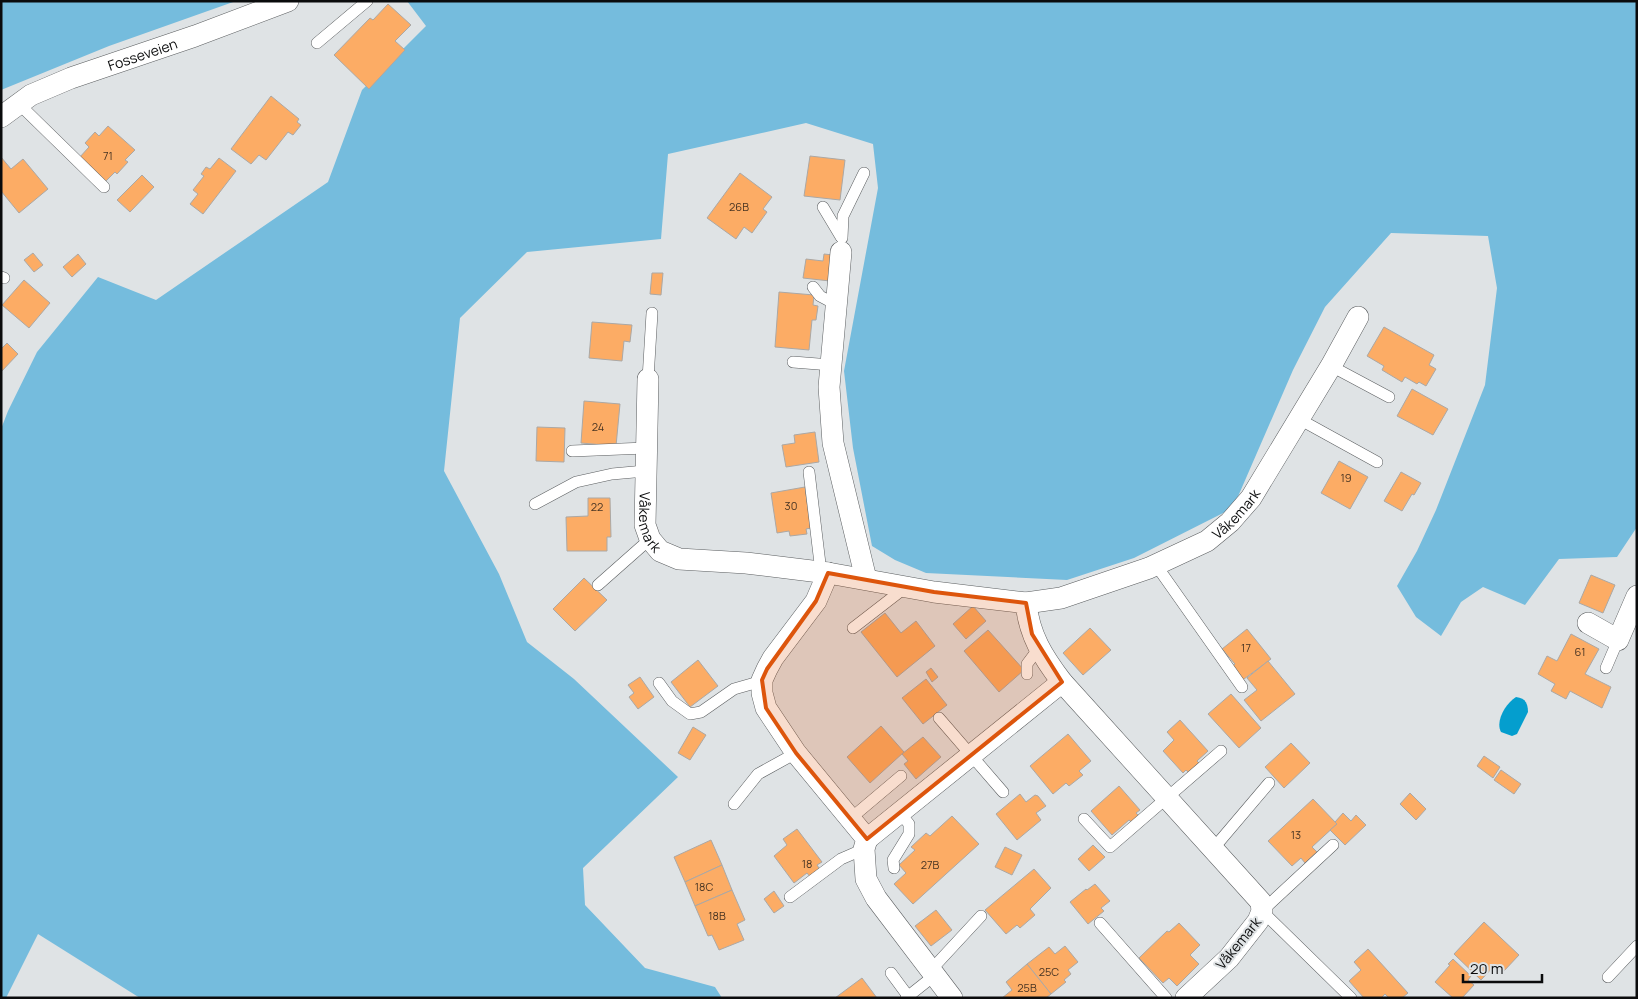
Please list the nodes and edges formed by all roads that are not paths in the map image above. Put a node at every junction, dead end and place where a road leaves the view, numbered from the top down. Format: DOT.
graph roads {
  1 [pos="288,1"];
  2 [pos="367,1"];
  3 [pos="317,43"];
  4 [pos="19,104"];
  5 [pos="1,116"];
  6 [pos="864,173"];
  7 [pos="104,187"];
  8 [pos="823,207"];
  9 [pos="841,245"];
  10 [pos="813,287"];
  11 [pos="835,304"];
  12 [pos="652,314"];
  13 [pos="1358,317"];
  14 [pos="793,362"];
  15 [pos="830,365"];
  16 [pos="1331,366"];
  17 [pos="648,378"];
  18 [pos="1389,397"];
  19 [pos="1299,419"];
  20 [pos="646,448"];
  21 [pos="572,451"];
  22 [pos="1377,462"];
  23 [pos="645,471"];
  24 [pos="808,472"];
  25 [pos="535,504"];
  26 [pos="650,540"];
  27 [pos="1156,565"];
  28 [pos="825,573"];
  29 [pos="866,580"];
  30 [pos="598,585"];
  31 [pos="906,587"];
  32 [pos="1637,596"];
  33 [pos="1026,603"];
  34 [pos="1588,623"];
  35 [pos="853,628"];
  36 [pos="1618,640"];
  37 [pos="1039,648"];
  38 [pos="1606,668"];
  39 [pos="1027,674"];
  40 [pos="762,681"];
  41 [pos="1062,682"];
  42 [pos="659,683"];
  43 [pos="1242,687"];
  44 [pos="939,718"];
  45 [pos="1221,751"];
  46 [pos="796,753"];
  47 [pos="972,755"];
  48 [pos="901,776"];
  49 [pos="1269,783"];
  50 [pos="1003,792"];
  51 [pos="1167,797"];
  52 [pos="734,804"];
  53 [pos="900,813"];
  54 [pos="850,819"];
  55 [pos="1084,819"];
  56 [pos="865,844"];
  57 [pos="1333,845"];
  58 [pos="1214,848"];
  59 [pos="894,868"];
  60 [pos="790,897"];
  61 [pos="1262,911"];
  62 [pos="981,916"];
  63 [pos="1100,923"];
  64 [pos="1637,946"];
  65 [pos="891,972"];
  66 [pos="933,973"];
  67 [pos="1608,977"];
  68 [pos="907,997"];
  69 [pos="952,998"];
  70 [pos="1166,998"];
  71 [pos="1186,998"];
  72 [pos="1351,998"];
  1 -- 4 [label="street, Fosseveien"];
  2 -- 3 [label="lane"];
  4 -- 5 [label="street, Fosseveien"];
  4 -- 7 [label="lane"];
  6 -- 9 [label="lane"];
  8 -- 9 [label="lane"];
  9 -- 11 [label="street"];
  10 -- 11 [label="lane"];
  11 -- 15 [label="street"];
  12 -- 17 [label="lane"];
  13 -- 16 [label="street, Våkemark"];
  14 -- 15 [label="lane"];
  15 -- 29 [label="street"];
  16 -- 18 [label="lane"];
  16 -- 19 [label="street, Våkemark"];
  17 -- 20 [label="street, Våkemark"];
  19 -- 22 [label="lane"];
  19 -- 27 [label="street, Våkemark"];
  20 -- 21 [label="lane"];
  20 -- 23 [label="street, Våkemark"];
  23 -- 25 [label="lane"];
  23 -- 26 [label="street, Våkemark"];
  24 -- 28 [label="lane"];
  26 -- 28 [label="street, Våkemark"];
  26 -- 30 [label="lane"];
  27 -- 33 [label="street, Våkemark"];
  27 -- 43 [label="lane"];
  28 -- 29 [label="street, Våkemark"];
  28 -- 40 [label="street"];
  29 -- 31 [label="street, Våkemark"];
  31 -- 33 [label="street, Våkemark"];
  31 -- 35 [label="lane"];
  32 -- 36 [label="street"];
  33 -- 37 [label="street, Våkemark"];
  34 -- 36 [label="street"];
  36 -- 38 [label="lane"];
  37 -- 39 [label="lane"];
  37 -- 41 [label="street, Våkemark"];
  40 -- 42 [label="lane"];
  40 -- 46 [label="street"];
  41 -- 47 [label="street"];
  41 -- 51 [label="street, Våkemark"];
  44 -- 47 [label="lane"];
  45 -- 51 [label="lane"];
  46 -- 52 [label="lane"];
  46 -- 54 [label="street"];
  47 -- 50 [label="lane"];
  47 -- 53 [label="street"];
  48 -- 54 [label="lane"];
  49 -- 58 [label="lane"];
  51 -- 55 [label="lane"];
  51 -- 58 [label="street, Våkemark"];
  53 -- 56 [label="street"];
  53 -- 59 [label="lane"];
  54 -- 56 [label="street"];
  56 -- 60 [label="lane"];
  56 -- 66 [label="street"];
  57 -- 61 [label="lane"];
  58 -- 61 [label="street, Våkemark"];
  61 -- 71 [label="street, Våkemark"];
  61 -- 72 [label="lane"];
  62 -- 66 [label="lane"];
  63 -- 70 [label="lane"];
  64 -- 67 [label="lane"];
  65 -- 68 [label="lane"];
  66 -- 68 [label="lane"];
  66 -- 69 [label="street"];
}
